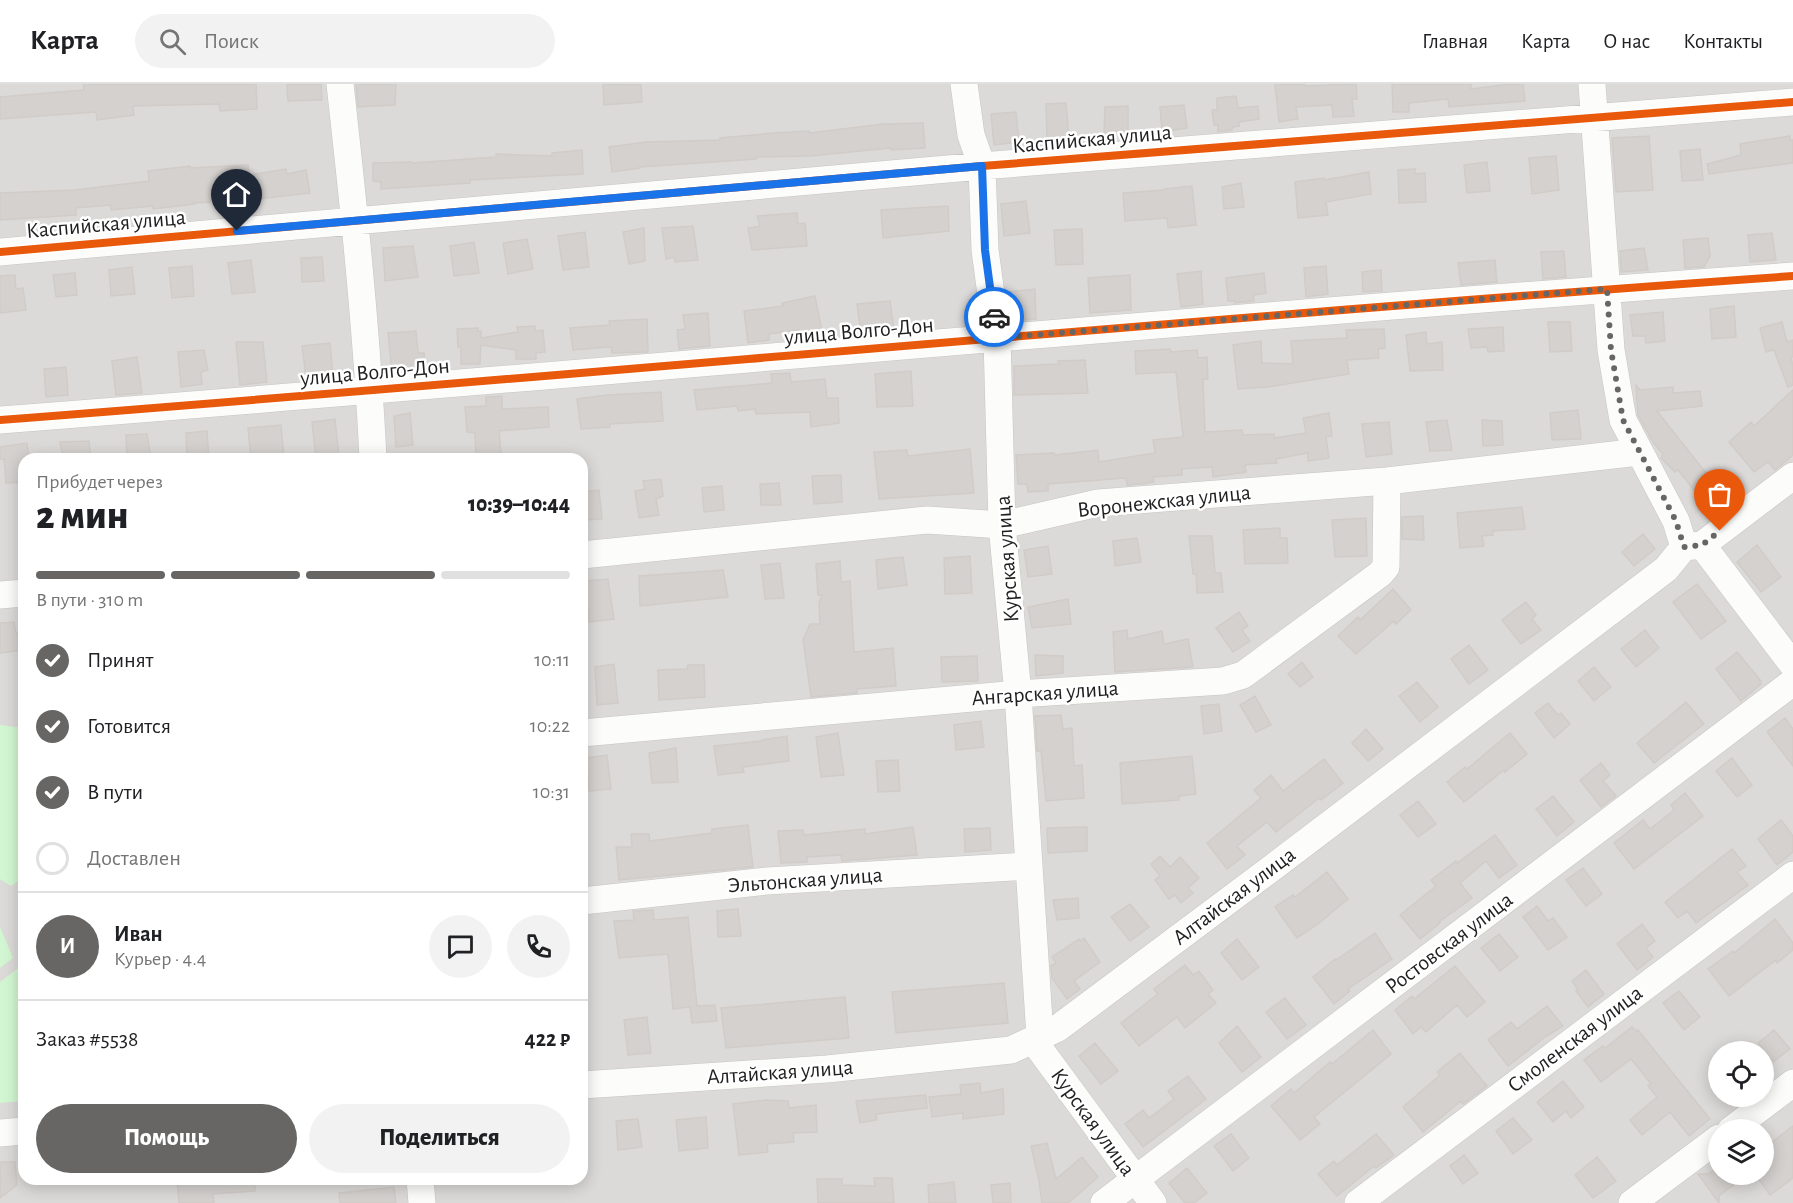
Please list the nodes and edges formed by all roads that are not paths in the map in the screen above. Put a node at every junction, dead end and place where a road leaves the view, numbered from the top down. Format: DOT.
graph roads {
  1 [pos="340,84"];
  2 [pos="964,84"];
  3 [pos="1592,84"];
  4 [pos="1793,102"];
  5 [pos="1595,117"];
  6 [pos="982,166"];
  7 [pos="355,221"];
  8 [pos="0,252"];
  9 [pos="1793,276"];
  10 [pos="1607,289"];
  11 [pos="997,338"];
  12 [pos="370,391"];
  13 [pos="0,420"];
  14 [pos="1639,452"];
  15 [pos="373,453"];
  16 [pos="1793,476"];
  17 [pos="1387,482"];
  18 [pos="1002,525"];
  19 [pos="1693,546"];
  20 [pos="588,554"];
  21 [pos="18,594"];
  22 [pos="0,595"];
  23 [pos="1793,664"];
  24 [pos="1793,682"];
  25 [pos="1018,694"];
  26 [pos="588,732"];
  27 [pos="1029,866"];
  28 [pos="1793,875"];
  29 [pos="588,900"];
  30 [pos="1036,1038"];
  31 [pos="1793,1083"];
  32 [pos="588,1085"];
  33 [pos="1746,1119"];
  34 [pos="18,1132"];
  35 [pos="0,1133"];
  36 [pos="1708,1146"];
  37 [pos="1136,1179"];
  38 [pos="420,1185"];
  39 [pos="422,1203"];
  40 [pos="1104,1203"];
  41 [pos="1153,1203"];
  42 [pos="1358,1203"];
  43 [pos="1632,1203"];
  1 -- 7 [label="street"];
  2 -- 6 [label="street, Курская улица"];
  3 -- 5 [label="street"];
  4 -- 5 [label="street, Каспийская улица"];
  5 -- 6 [label="street, Каспийская улица"];
  5 -- 10 [label="street"];
  6 -- 7 [label="street, Каспийская улица"];
  6 -- 11 [label="street, Курская улица"];
  7 -- 8 [label="street, Каспийская улица"];
  7 -- 12 [label="street"];
  9 -- 10 [label="street, улица Волго-Дон"];
  10 -- 11 [label="street, улица Волго-Дон"];
  10 -- 14 [label="street"];
  11 -- 12 [label="street, улица Волго-Дон"];
  11 -- 18 [label="street, Курская улица"];
  12 -- 13 [label="street, улица Волго-Дон"];
  12 -- 15 [label="street"];
  14 -- 17 [label="street, Воронежская улица"];
  14 -- 19 [label="street"];
  16 -- 19 [label="street, Алтайская улица"];
  17 -- 18 [label="street, Воронежская улица"];
  17 -- 25 [label="street, Ангарская улица"];
  18 -- 20 [label="street, Воронежская улица"];
  18 -- 25 [label="street, Курская улица"];
  19 -- 23 [label="street"];
  19 -- 30 [label="street, Алтайская улица"];
  21 -- 22 [label="street"];
  24 -- 37 [label="street, Ростовская улица"];
  25 -- 26 [label="street, Ангарская улица"];
  25 -- 27 [label="street, Курская улица"];
  27 -- 29 [label="street, Эльтонская улица"];
  27 -- 30 [label="street, Курская улица"];
  28 -- 42 [label="street, Смоленская улица"];
  30 -- 32 [label="street, Алтайская улица"];
  30 -- 37 [label="street, Курская улица"];
  31 -- 33 [label="street"];
  34 -- 35 [label="street"];
  36 -- 43 [label="street"];
  37 -- 40 [label="street, Ростовская улица"];
  37 -- 41 [label="street, Курская улица"];
  38 -- 39 [label="street"];
}
